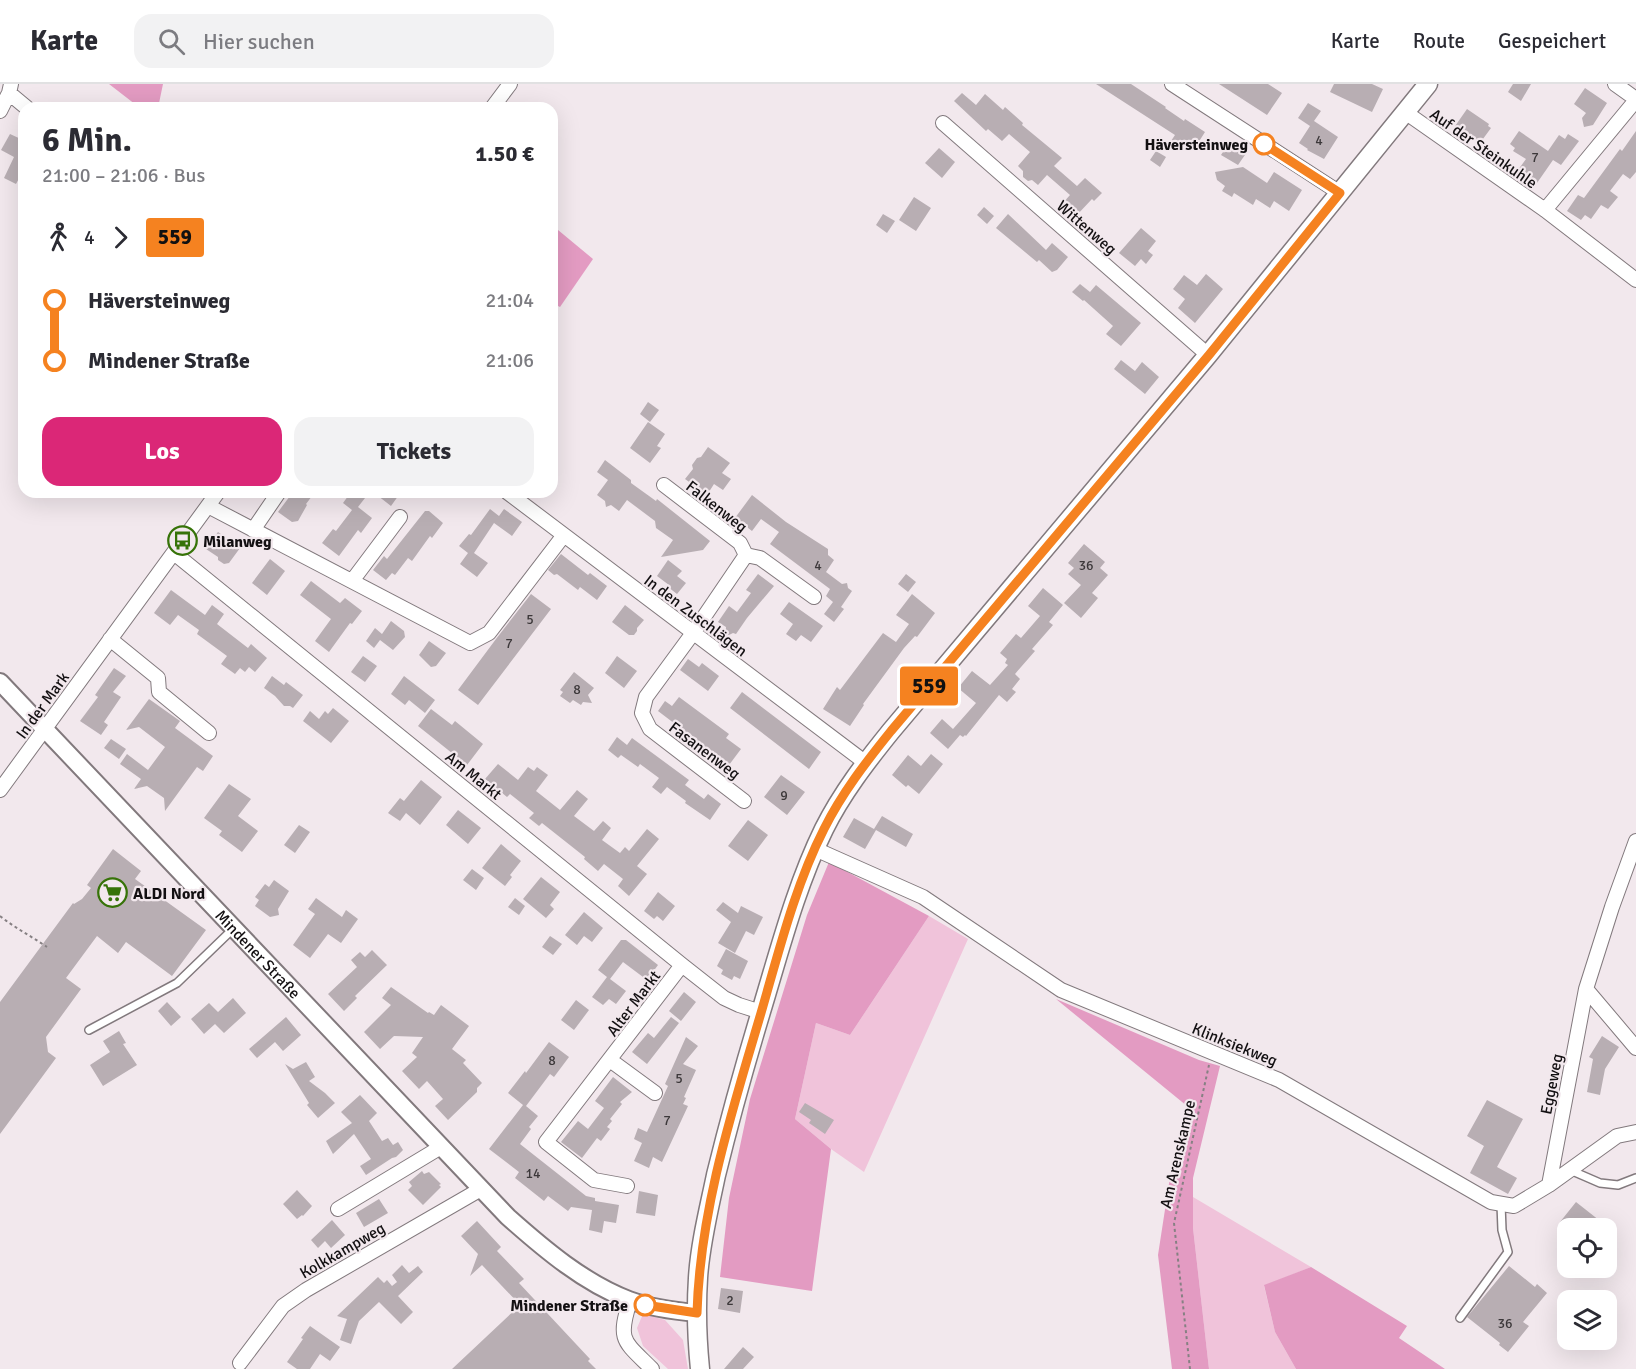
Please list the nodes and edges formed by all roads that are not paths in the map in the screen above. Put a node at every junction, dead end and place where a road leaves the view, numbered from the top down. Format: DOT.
graph roads {
  1 [pos="510,84"];
  2 [pos="1172,84"];
  3 [pos="1428,84"];
  4 [pos="1615,84"];
  5 [pos="10,88"];
  6 [pos="1636,99"];
  7 [pos="22,102"];
  8 [pos="496,102"];
  9 [pos="0,111"];
  10 [pos="1405,112"];
  11 [pos="943,123"];
  12 [pos="1340,193"];
  13 [pos="1545,210"];
  14 [pos="1636,280"];
  15 [pos="1209,355"];
  16 [pos="664,485"];
  17 [pos="214,498"];
  18 [pos="275,498"];
  19 [pos="515,498"];
  20 [pos="208,506"];
  21 [pos="400,517"];
  22 [pos="253,530"];
  23 [pos="564,534"];
  24 [pos="174,553"];
  25 [pos="746,555"];
  26 [pos="352,581"];
  27 [pos="814,597"];
  28 [pos="693,633"];
  29 [pos="110,639"];
  30 [pos="0,682"];
  31 [pos="45,730"];
  32 [pos="209,733"];
  33 [pos="866,763"];
  34 [pos="0,790"];
  35 [pos="744,801"];
  36 [pos="1636,841"];
  37 [pos="815,849"];
  38 [pos="234,928"];
  39 [pos="682,965"];
  40 [pos="1586,989"];
  41 [pos="761,1012"];
  42 [pos="89,1030"];
  43 [pos="1636,1048"];
  44 [pos="610,1060"];
  45 [pos="655,1093"];
  46 [pos="1636,1132"];
  47 [pos="441,1147"];
  48 [pos="1570,1170"];
  49 [pos="1636,1178"];
  50 [pos="1549,1185"];
  51 [pos="627,1186"];
  52 [pos="481,1189"];
  53 [pos="1501,1204"];
  54 [pos="338,1209"];
  55 [pos="630,1300"];
  56 [pos="697,1313"];
  57 [pos="1460,1318"];
  58 [pos="240,1363"];
  59 [pos="652,1369"];
  60 [pos="700,1369"];
  1 -- 8 [label="street"];
  2 -- 12 [label="street"];
  3 -- 10 [label="main road"];
  4 -- 6 [label="street, Auf der Steinkuhle"];
  5 -- 7 [label="street"];
  5 -- 9 [label="street"];
  6 -- 13 [label="street, Auf der Steinkuhle"];
  10 -- 12 [label="main road"];
  10 -- 13 [label="street, Auf der Steinkuhle"];
  11 -- 15 [label="street, Wittenweg"];
  12 -- 15 [label="main road"];
  13 -- 14 [label="street, Auf der Steinkuhle"];
  15 -- 33 [label="main road"];
  16 -- 25 [label="street, Falkenweg"];
  17 -- 20 [label="street, In der Mark"];
  18 -- 22 [label="street"];
  19 -- 23 [label="street, In den Zuschlägen"];
  20 -- 22 [label="street"];
  20 -- 24 [label="street, In der Mark"];
  21 -- 26 [label="street"];
  22 -- 26 [label="street"];
  23 -- 26 [label="street"];
  23 -- 28 [label="street, In den Zuschlägen"];
  24 -- 29 [label="street, In der Mark"];
  24 -- 39 [label="street, Am Markt"];
  25 -- 27 [label="street, Falkenweg"];
  25 -- 28 [label="street, Falkenweg"];
  28 -- 33 [label="street, In den Zuschlägen"];
  28 -- 35 [label="street, Fasanenweg"];
  29 -- 31 [label="street, In der Mark"];
  29 -- 32 [label="street"];
  30 -- 31 [label="street, Mindener Straße"];
  31 -- 34 [label="street, In der Mark"];
  31 -- 38 [label="street, Mindener Straße"];
  33 -- 37 [label="main road"];
  36 -- 40 [label="street, Eggeweg"];
  37 -- 41 [label="main road"];
  37 -- 53 [label="street, Klinksiekweg"];
  38 -- 42 [label="lane"];
  38 -- 47 [label="street, Mindener Straße"];
  39 -- 41 [label="street, Am Markt"];
  39 -- 44 [label="street, Alter Markt"];
  40 -- 43 [label="street"];
  40 -- 50 [label="street, Eggeweg"];
  41 -- 56 [label="main road"];
  44 -- 45 [label="street, Alter Markt"];
  44 -- 51 [label="street, Alter Markt"];
  46 -- 48 [label="street"];
  47 -- 52 [label="street, Mindener Straße"];
  47 -- 54 [label="street"];
  48 -- 49 [label="lane"];
  48 -- 50 [label="street"];
  50 -- 53 [label="street"];
  52 -- 55 [label="street, Mindener Straße"];
  52 -- 58 [label="street, Kolkkampweg"];
  53 -- 57 [label="lane"];
  55 -- 56 [label="street, Mindener Straße"];
  55 -- 59 [label="street"];
  56 -- 60 [label="main road"];
}
